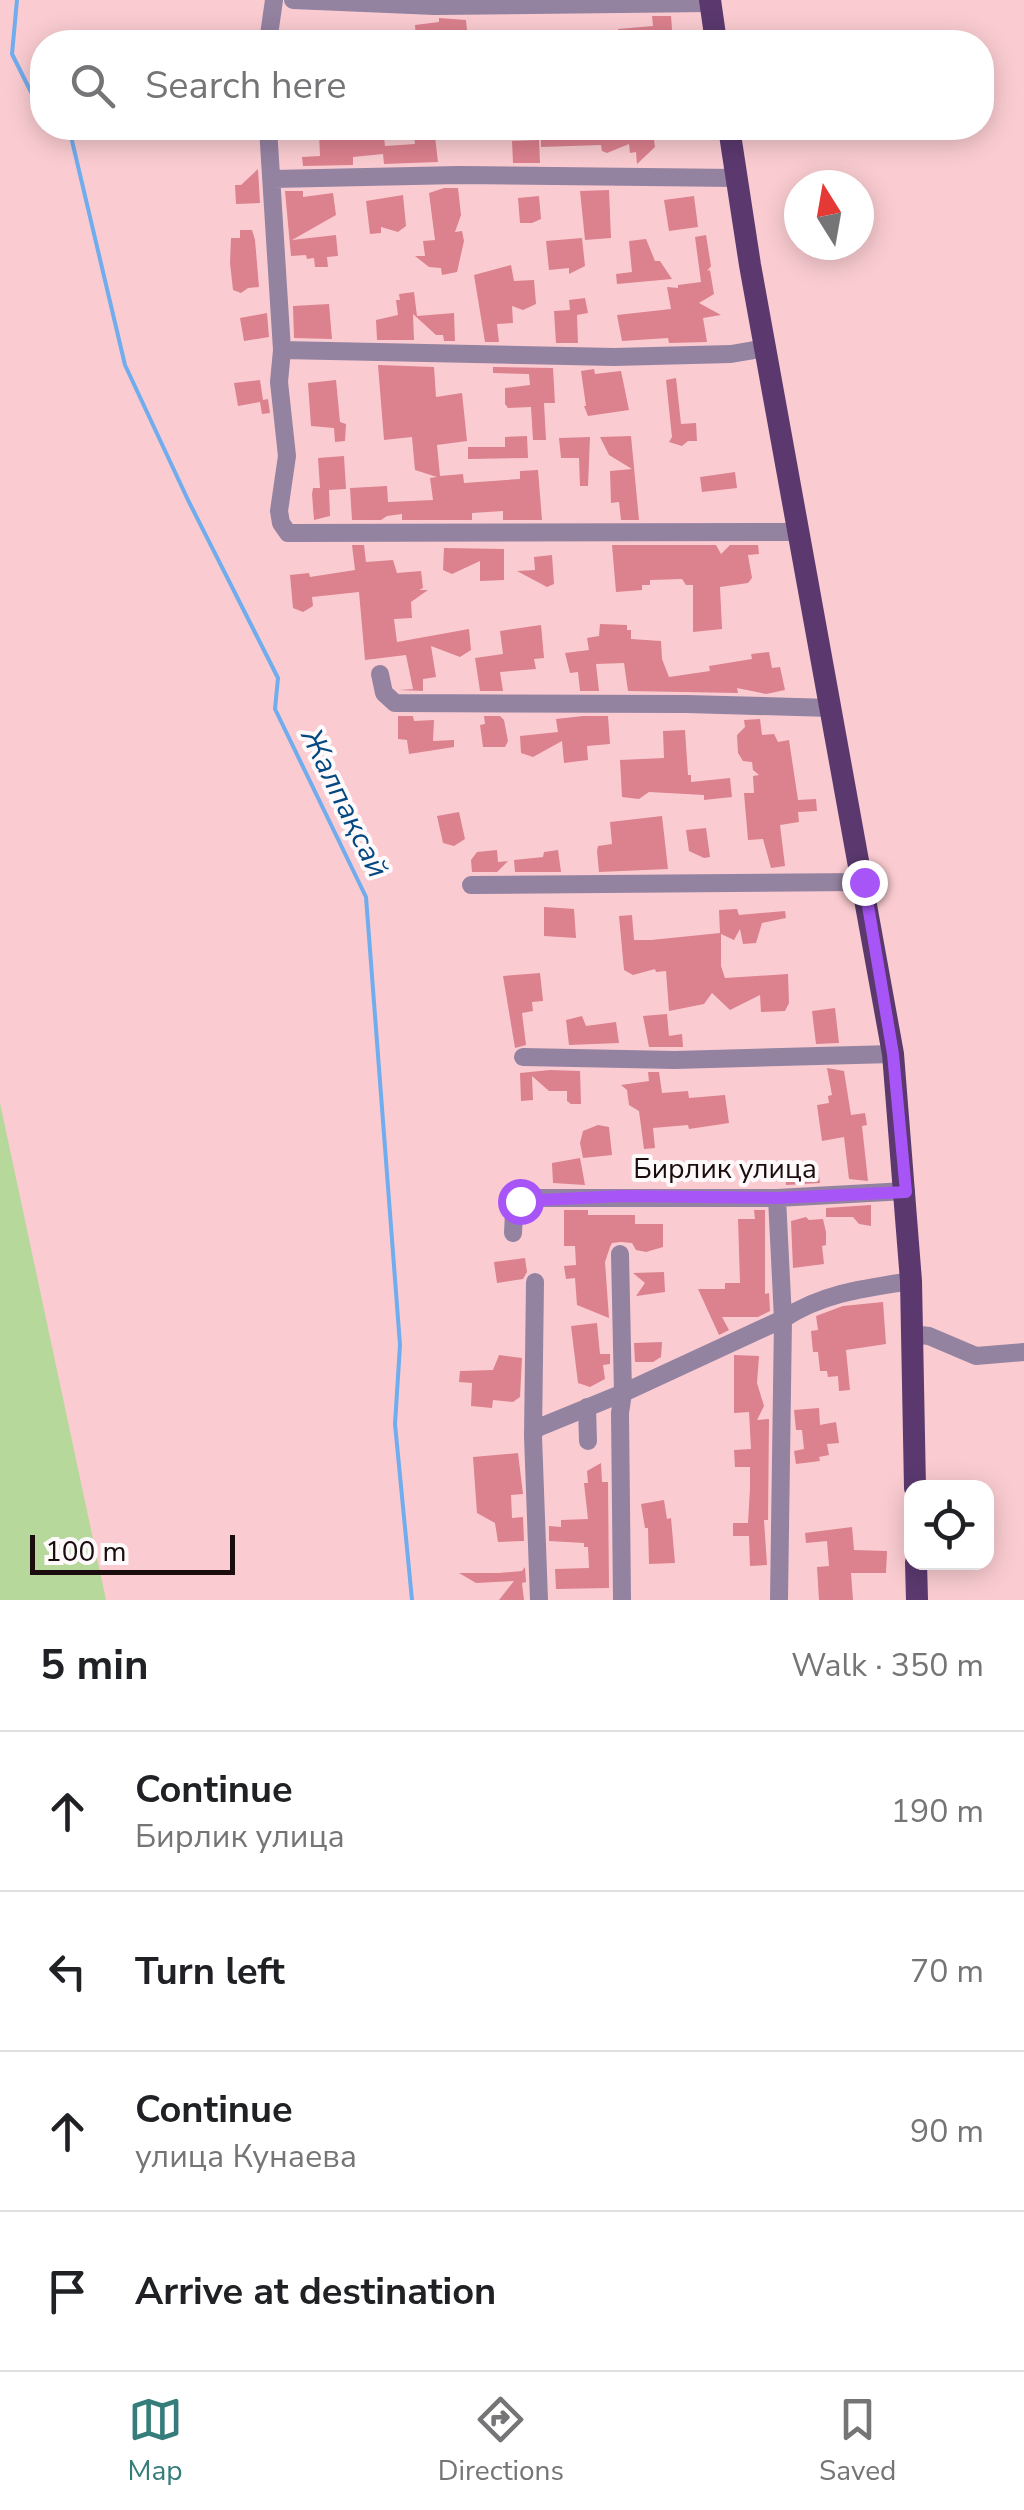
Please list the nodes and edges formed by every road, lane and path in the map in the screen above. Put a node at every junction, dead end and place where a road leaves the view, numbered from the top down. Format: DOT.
graph roads {
  1 [pos="274,0"];
  2 [pos="294,0"];
  3 [pos="710,2"];
  4 [pos="270,30"];
  5 [pos="714,30"];
  6 [pos="269,140"];
  7 [pos="731,140"];
  8 [pos="736,178"];
  9 [pos="273,179"];
  10 [pos="766,348"];
  11 [pos="282,350"];
  12 [pos="800,532"];
  13 [pos="380,674"];
  14 [pos="832,708"];
  15 [pos="864,882"];
  16 [pos="472,884"];
  17 [pos="893,1054"];
  18 [pos="522,1057"];
  19 [pos="906,1192"];
  20 [pos="777,1198"];
  21 [pos="514,1233"];
  22 [pos="620,1254"];
  23 [pos="911,1280"];
  24 [pos="535,1282"];
  25 [pos="784,1319"];
  26 [pos="912,1334"];
  27 [pos="1024,1352"];
  28 [pos="623,1393"];
  29 [pos="587,1407"];
  30 [pos="533,1436"];
  31 [pos="588,1441"];
  32 [pos="916,1480"];
  33 [pos="916,1570"];
  34 [pos="539,1600"];
  35 [pos="622,1600"];
  36 [pos="780,1600"];
  37 [pos="916,1600"];
  1 -- 4 [label="street"];
  2 -- 3 [label="street"];
  3 -- 5 [label="main road"];
  6 -- 9 [label="street"];
  7 -- 8 [label="main road"];
  8 -- 9 [label="street"];
  8 -- 10 [label="main road"];
  9 -- 11 [label="street"];
  10 -- 11 [label="street"];
  10 -- 12 [label="main road"];
  11 -- 12 [label="street"];
  12 -- 14 [label="main road"];
  13 -- 14 [label="street"];
  14 -- 15 [label="main road"];
  15 -- 16 [label="street"];
  15 -- 17 [label="main road"];
  17 -- 18 [label="street"];
  17 -- 19 [label="main road"];
  19 -- 20 [label="street, Бирлик улица"];
  19 -- 23 [label="main road"];
  20 -- 21 [label="street, Бирлик улица"];
  20 -- 25 [label="street"];
  22 -- 28 [label="street"];
  23 -- 25 [label="street"];
  23 -- 26 [label="main road"];
  24 -- 30 [label="street"];
  25 -- 28 [label="street"];
  25 -- 36 [label="street"];
  26 -- 27 [label="street"];
  26 -- 32 [label="main road"];
  28 -- 29 [label="street"];
  28 -- 35 [label="street"];
  29 -- 30 [label="street"];
  29 -- 31 [label="street"];
  30 -- 34 [label="street"];
  33 -- 37 [label="main road"];
}
